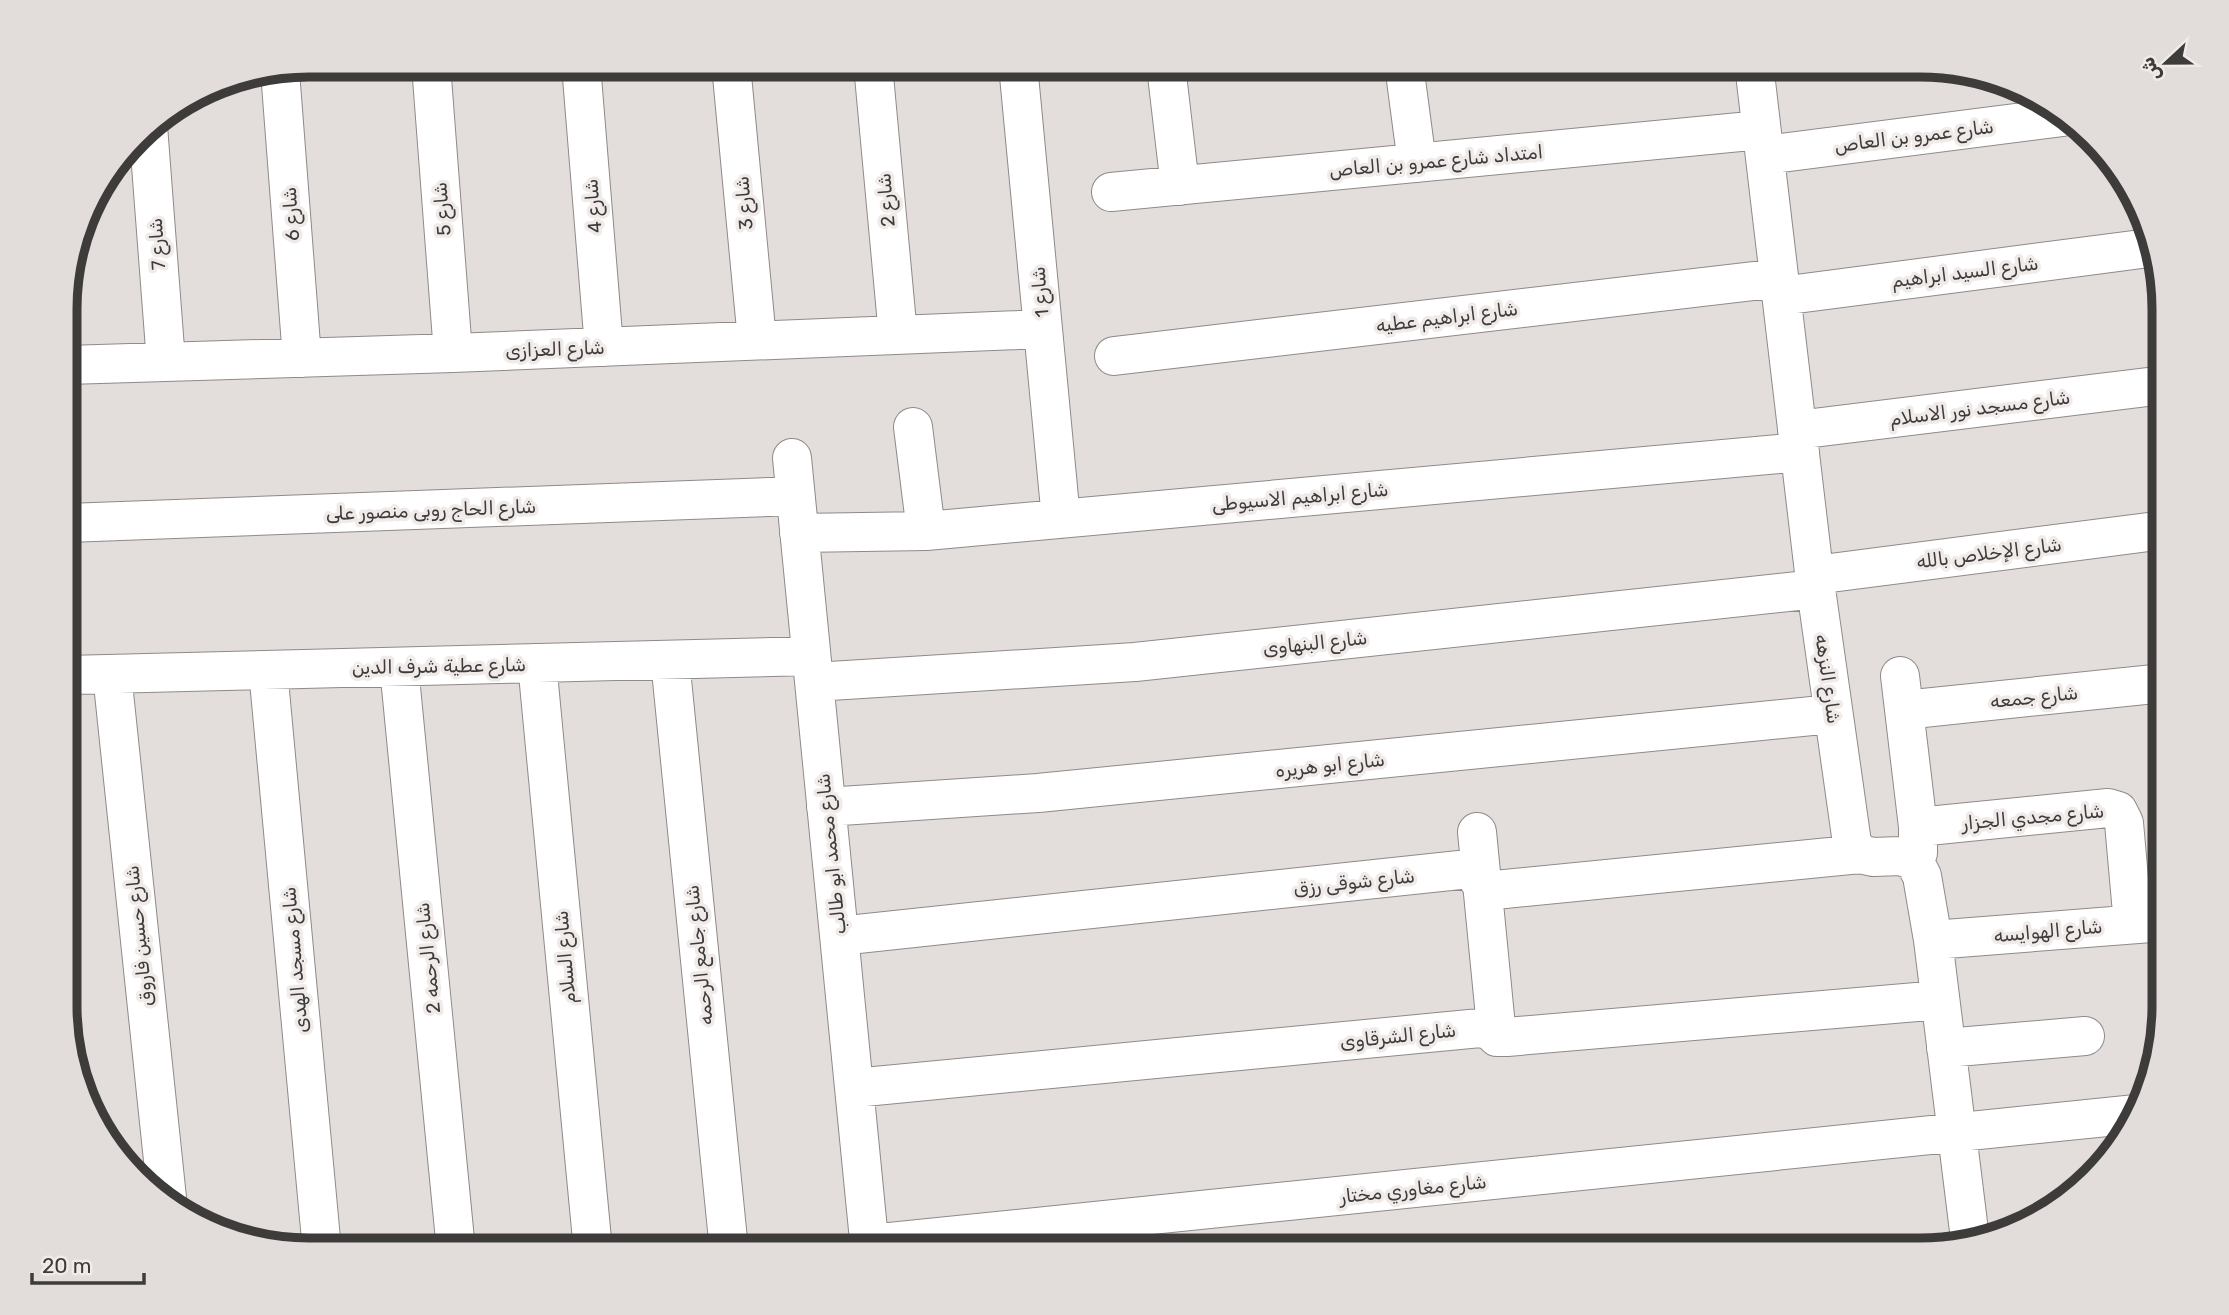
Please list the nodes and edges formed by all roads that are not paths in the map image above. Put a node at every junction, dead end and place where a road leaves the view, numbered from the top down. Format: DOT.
graph roads {
  1 [pos="431,77"];
  2 [pos="582,77"];
  3 [pos="732,77"];
  4 [pos="874,77"];
  5 [pos="1019,77"];
  6 [pos="1167,77"];
  7 [pos="1406,77"];
  8 [pos="1755,77"];
  9 [pos="281,79"];
  10 [pos="2051,118"];
  11 [pos="149,142"];
  12 [pos="1763,142"];
  13 [pos="1417,163"];
  14 [pos="1180,186"];
  15 [pos="1111,192"];
  16 [pos="2144,248"];
  17 [pos="1780,287"];
  18 [pos="1043,329"];
  19 [pos="898,335"];
  20 [pos="757,340"];
  21 [pos="604,347"];
  22 [pos="453,353"];
  23 [pos="1114,356"];
  24 [pos="302,358"];
  25 [pos="166,362"];
  26 [pos="77,365"];
  27 [pos="2152,387"];
  28 [pos="913,427"];
  29 [pos="1798,441"];
  30 [pos="792,458"];
  31 [pos="797,514"];
  32 [pos="1061,519"];
  33 [pos="77,523"];
  34 [pos="926,531"];
  35 [pos="2152,532"];
  36 [pos="1815,582"];
  37 [pos="670,660"];
  38 [pos="537,663"];
  39 [pos="400,667"];
  40 [pos="813,669"];
  41 [pos="268,670"];
  42 [pos="112,674"];
  43 [pos="77,676"];
  44 [pos="2152,683"];
  45 [pos="1832,714"];
  46 [pos="826,807"];
  47 [pos="1477,832"];
  48 [pos="1916,844"];
  49 [pos="1860,854"];
  50 [pos="1482,886"];
  51 [pos="2148,923"];
  52 [pos="839,936"];
  53 [pos="1933,940"];
  54 [pos="1940,1000"];
  55 [pos="2085,1036"];
  56 [pos="1497,1037"];
  57 [pos="1946,1048"];
  58 [pos="854,1088"];
  59 [pos="2124,1115"];
  60 [pos="1957,1133"];
  61 [pos="166,1188"];
  62 [pos="1969,1233"];
  63 [pos="321,1238"];
  64 [pos="455,1238"];
  65 [pos="592,1238"];
  66 [pos="728,1238"];
  67 [pos="869,1238"];
  68 [pos="956,1238"];
  1 -- 22 [label="street, شارع 5"];
  2 -- 21 [label="street, شارع 4"];
  3 -- 20 [label="street, شارع 3"];
  4 -- 19 [label="street, شارع 2"];
  5 -- 18 [label="street, شارع 1"];
  6 -- 14 [label="street"];
  7 -- 13 [label="street"];
  8 -- 12 [label="street, شارع النزهه"];
  9 -- 24 [label="street, شارع 6"];
  10 -- 12 [label="street, شارع عمرو بن العاص"];
  11 -- 25 [label="street, شارع 7"];
  12 -- 13 [label="street, امتداد شارع عمرو بن العاص"];
  12 -- 17 [label="street, شارع النزهه"];
  13 -- 14 [label="street, امتداد شارع عمرو بن العاص"];
  14 -- 15 [label="street, امتداد شارع عمرو بن العاص"];
  16 -- 17 [label="street, شارع السيد ابراهيم"];
  17 -- 23 [label="street, شارع ابراهيم عطيه"];
  17 -- 29 [label="street, شارع النزهه"];
  18 -- 19 [label="street, شارع العزازى"];
  18 -- 32 [label="street, شارع 1"];
  19 -- 20 [label="street, شارع العزازى"];
  20 -- 21 [label="street, شارع العزازى"];
  21 -- 22 [label="street, شارع العزازى"];
  22 -- 24 [label="street, شارع العزازى"];
  24 -- 25 [label="street, شارع العزازى"];
  25 -- 26 [label="street, شارع العزازى"];
  27 -- 29 [label="street, شارع مسجد نور الاسلام"];
  28 -- 34 [label="street"];
  29 -- 32 [label="street, شارع ابراهيم الاسيوطى"];
  29 -- 36 [label="street, شارع النزهه"];
  30 -- 31 [label="street, شارع محمد ابو طالب"];
  31 -- 33 [label="street, شارع الحاج روبى منصور على"];
  31 -- 34 [label="street, شارع ابراهيم الاسيوطى"];
  31 -- 40 [label="street, شارع محمد ابو طالب"];
  32 -- 34 [label="street, شارع ابراهيم الاسيوطى"];
  35 -- 36 [label="street, شارع الإخلاص بالله"];
  36 -- 40 [label="street, شارع البنهاوى"];
  36 -- 45 [label="street, شارع النزهه"];
  37 -- 38 [label="street, شارع عطية شرف الدين"];
  37 -- 40 [label="street, شارع عطية شرف الدين"];
  37 -- 66 [label="street, شارع جامع الرحمه"];
  38 -- 39 [label="street, شارع عطية شرف الدين"];
  38 -- 65 [label="street, شارع السلام"];
  39 -- 41 [label="street, شارع عطية شرف الدين"];
  39 -- 64 [label="street, شارع الرحمه 2"];
  40 -- 46 [label="street, شارع محمد ابو طالب"];
  41 -- 42 [label="street, شارع عطية شرف الدين"];
  41 -- 63 [label="street, شارع مسجد الهدى"];
  42 -- 43 [label="street, شارع عطية شرف الدين"];
  42 -- 61 [label="street, شارع حسين فاروق"];
  44 -- 48 [label="street, شارع جمعه"];
  45 -- 46 [label="street, شارع ابو هريره"];
  45 -- 49 [label="street, شارع النزهه"];
  46 -- 52 [label="street, شارع محمد ابو طالب"];
  47 -- 50 [label="street"];
  48 -- 49 [label="street"];
  48 -- 51 [label="street, شارع مجدي الجزار"];
  48 -- 53 [label="street"];
  49 -- 50 [label="street, شارع شوقى رزق"];
  50 -- 52 [label="street, شارع شوقى رزق"];
  50 -- 56 [label="street"];
  51 -- 53 [label="street, شارع الهوايسه"];
  52 -- 58 [label="street, شارع محمد ابو طالب"];
  53 -- 54 [label="street"];
  54 -- 56 [label="street, شارع الشرقاوى"];
  54 -- 57 [label="street"];
  55 -- 57 [label="street"];
  56 -- 58 [label="street, شارع الشرقاوى"];
  57 -- 60 [label="street"];
  58 -- 67 [label="street, شارع محمد ابو طالب"];
  59 -- 60 [label="street, شارع مغاوري مختار"];
  60 -- 62 [label="street"];
  60 -- 68 [label="street, شارع مغاوري مختار"];
}
